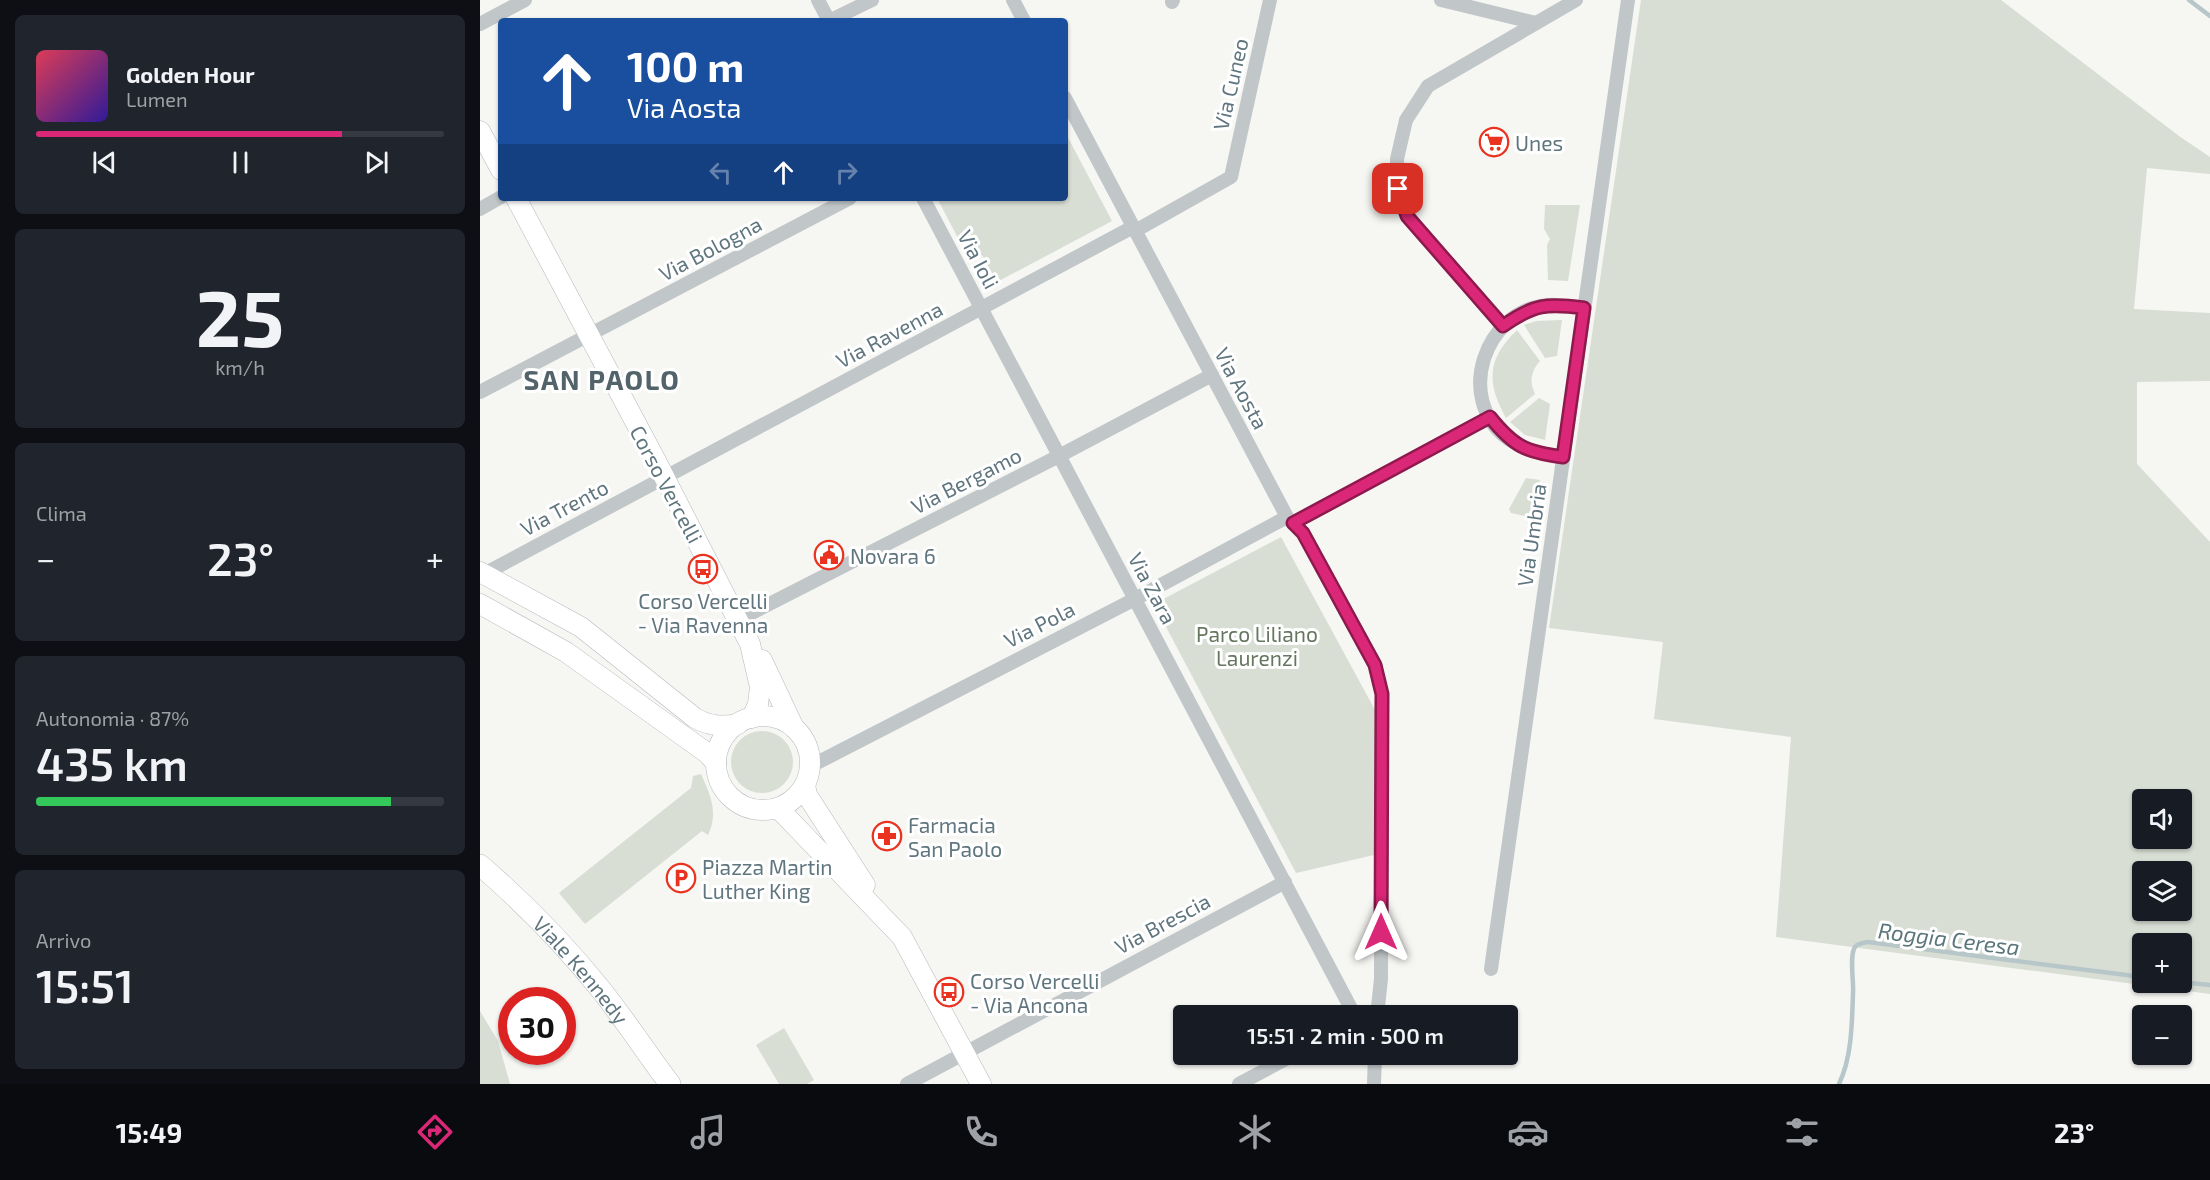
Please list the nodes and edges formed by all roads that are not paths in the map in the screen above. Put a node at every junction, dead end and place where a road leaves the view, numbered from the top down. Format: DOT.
graph roads {
  1 [pos="525,0"];
  2 [pos="818,0"];
  3 [pos="872,0"];
  4 [pos="1013,0"];
  5 [pos="1270,0"];
  6 [pos="1441,0"];
  7 [pos="1576,0"];
  8 [pos="1628,0"];
  9 [pos="827,18"];
  10 [pos="835,18"];
  11 [pos="1022,18"];
  12 [pos="1536,23"];
  13 [pos="480,24"];
  14 [pos="1068,104"];
  15 [pos="480,131"];
  16 [pos="498,164"];
  17 [pos="1231,177"];
  18 [pos="498,199"];
  19 [pos="518,201"];
  20 [pos="844,201"];
  21 [pos="925,201"];
  22 [pos="480,209"];
  23 [pos="1134,229"];
  24 [pos="981,308"];
  25 [pos="1584,308"];
  26 [pos="1503,326"];
  27 [pos="589,335"];
  28 [pos="1212,375"];
  29 [pos="480,392"];
  30 [pos="1490,417"];
  31 [pos="1059,456"];
  32 [pos="1563,457"];
  33 [pos="665,478"];
  34 [pos="1290,520"];
  35 [pos="482,573"];
  36 [pos="1135,598"];
  37 [pos="480,604"];
  38 [pos="738,620"];
  39 [pos="750,644"];
  40 [pos="745,721"];
  41 [pos="794,728"];
  42 [pos="716,763"];
  43 [pos="807,776"];
  44 [pos="778,808"];
  45 [pos="480,865"];
  46 [pos="1285,882"];
  47 [pos="893,927"];
  48 [pos="1491,969"];
  49 [pos="1349,1005"];
  50 [pos="1378,1005"];
  51 [pos="964,1053"];
  52 [pos="1274,1065"];
  53 [pos="1375,1065"];
  54 [pos="670,1084"];
  55 [pos="907,1084"];
  56 [pos="981,1084"];
  57 [pos="1239,1084"];
  58 [pos="1374,1084"];
  1 -- 13 [label="street"];
  2 -- 9 [label="street"];
  3 -- 10 [label="street"];
  4 -- 11 [label="street"];
  5 -- 17 [label="street, Via Cuneo"];
  6 -- 12 [label="street"];
  7 -- 12 [label="street"];
  8 -- 25 [label="street, Via Umbria"];
  12 -- 26 [label="street"];
  14 -- 23 [label="street, Via Aosta"];
  15 -- 16 [label="main road"];
  17 -- 23 [label="street, Via Ravenna"];
  18 -- 22 [label="street"];
  19 -- 27 [label="main road, Corso Vercelli"];
  20 -- 27 [label="street, Via Bologna"];
  21 -- 24 [label="street, Via Ioli"];
  23 -- 24 [label="street, Via Ravenna"];
  23 -- 28 [label="street, Via Aosta"];
  24 -- 31 [label="street, Via Zara"];
  24 -- 33 [label="street, Via Ravenna"];
  25 -- 26 [label="street"];
  25 -- 32 [label="street, Via Umbria"];
  26 -- 30 [label="street"];
  27 -- 29 [label="street, Via Bologna"];
  27 -- 33 [label="main road, Corso Vercelli"];
  28 -- 31 [label="street, Via Bergamo"];
  28 -- 34 [label="street, Via Aosta"];
  30 -- 32 [label="street"];
  30 -- 34 [label="street, Via Pola"];
  31 -- 36 [label="street, Via Zara"];
  31 -- 38 [label="street, Via Bergamo"];
  32 -- 48 [label="street, Via Umbria"];
  33 -- 35 [label="street, Via Trento"];
  33 -- 38 [label="main road, Corso Vercelli"];
  34 -- 36 [label="street, Via Pola"];
  34 -- 50 [label="street, Via Aosta"];
  35 -- 40 [label="main road"];
  36 -- 43 [label="street, Via Pola"];
  36 -- 46 [label="street, Via Zara"];
  37 -- 42 [label="main road"];
  38 -- 39 [label="main road, Corso Vercelli"];
  39 -- 40 [label="main road, Corso Vercelli"];
  39 -- 41 [label="main road, Corso Vercelli"];
  40 -- 41 [label="main road"];
  40 -- 42 [label="main road"];
  41 -- 43 [label="main road"];
  42 -- 44 [label="main road"];
  43 -- 44 [label="main road"];
  43 -- 47 [label="main road"];
  44 -- 47 [label="main road"];
  45 -- 54 [label="main road, Viale Kennedy"];
  46 -- 49 [label="street, Via Zara"];
  46 -- 51 [label="street, Via Brescia"];
  47 -- 51 [label="main road"];
  51 -- 55 [label="street, Via Brescia"];
  51 -- 56 [label="main road"];
  52 -- 57 [label="street"];
  53 -- 58 [label="street"];
}
